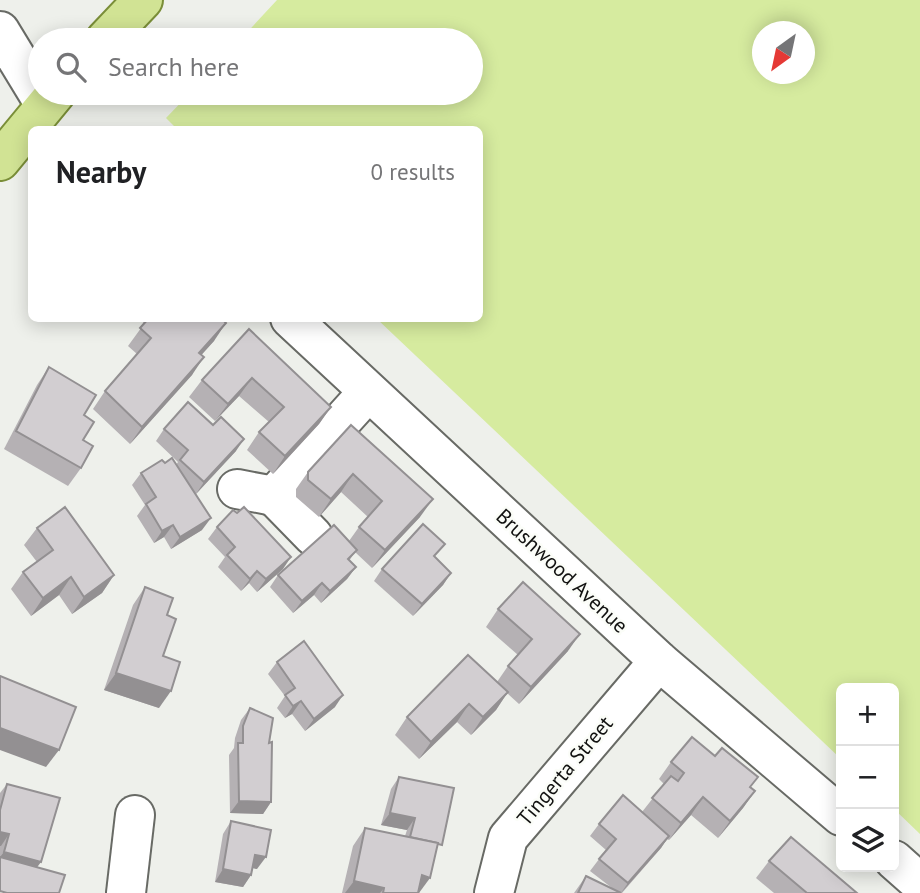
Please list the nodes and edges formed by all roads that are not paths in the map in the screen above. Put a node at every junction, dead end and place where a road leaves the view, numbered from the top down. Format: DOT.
graph roads {
  1 [pos="143,0"];
  2 [pos="116,28"];
  3 [pos="0,31"];
  4 [pos="28,69"];
  5 [pos="45,105"];
  6 [pos="28,126"];
  7 [pos="28,126"];
  8 [pos="0,161"];
  9 [pos="294,322"];
  10 [pos="368,392"];
  11 [pos="237,489"];
  12 [pos="274,496"];
  13 [pos="313,536"];
  14 [pos="659,661"];
  15 [pos="836,812"];
  16 [pos="135,815"];
  17 [pos="899,864"];
  18 [pos="920,883"];
  19 [pos="126,893"];
  20 [pos="494,893"];
  1 -- 2 [label="main road"];
  3 -- 4 [label="street"];
  5 -- 7 [label="main road"];
  6 -- 8 [label="main road"];
  9 -- 10 [label="street, Brushwood Avenue"];
  10 -- 12 [label="street"];
  10 -- 14 [label="street, Brushwood Avenue"];
  11 -- 12 [label="street"];
  12 -- 13 [label="street"];
  14 -- 15 [label="street, Brushwood Avenue"];
  14 -- 20 [label="street, Tingerta Street"];
  16 -- 19 [label="street"];
  17 -- 18 [label="street"];
}
